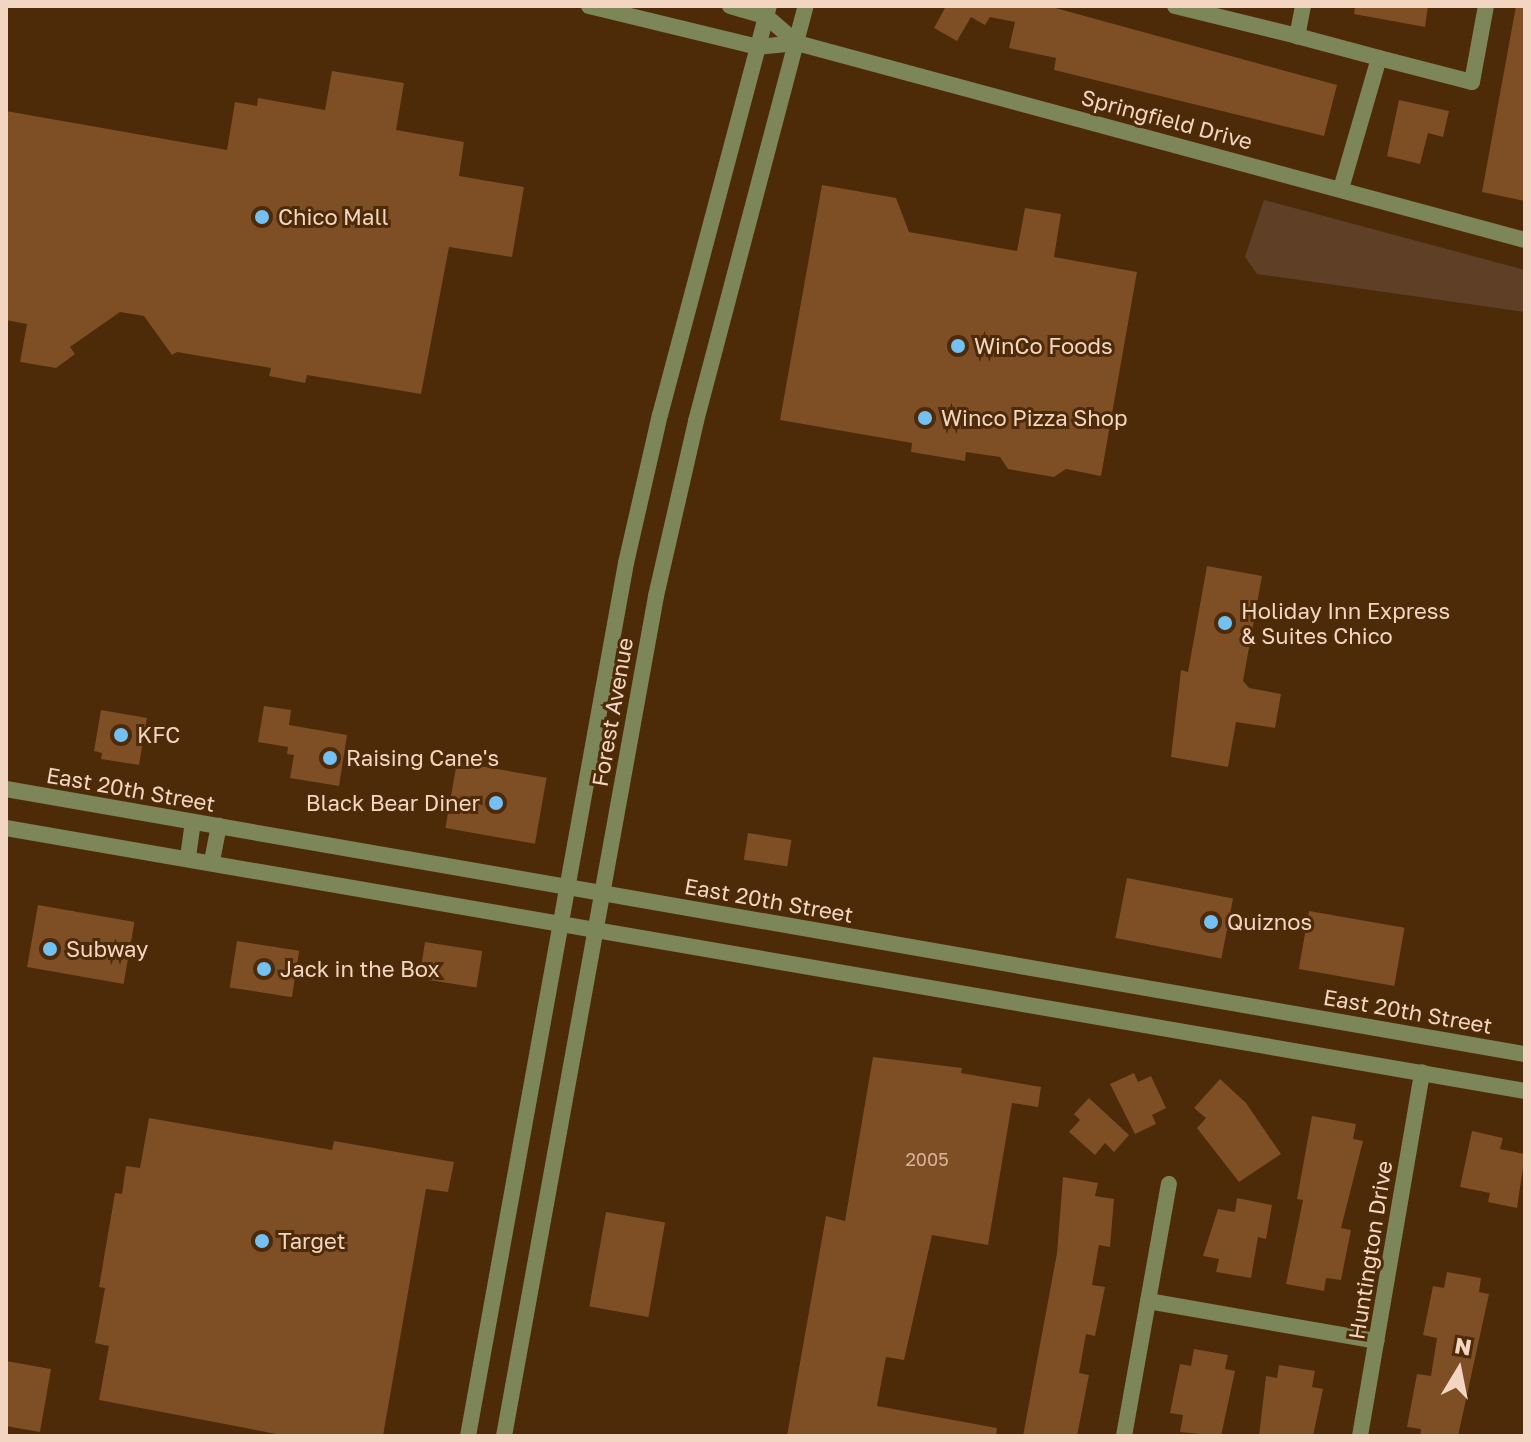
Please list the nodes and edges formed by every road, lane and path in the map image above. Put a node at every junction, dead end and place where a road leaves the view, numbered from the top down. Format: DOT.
graph roads {
  1 [pos="589,6"];
  2 [pos="730,6"];
  3 [pos="806,6"];
  4 [pos="1175,6"];
  5 [pos="1303,6"];
  6 [pos="1486,6"];
  7 [pos="768,11"];
  8 [pos="1297,36"];
  9 [pos="797,43"];
  10 [pos="758,47"];
  11 [pos="1379,58"];
  12 [pos="1341,189"];
  13 [pos="1525,240"];
  14 [pos="6,789"];
  15 [pos="193,822"];
  16 [pos="219,826"];
  17 [pos="6,828"];
  18 [pos="188,857"];
  19 [pos="212,861"];
  20 [pos="566,887"];
  21 [pos="602,893"];
  22 [pos="559,924"];
  23 [pos="595,930"];
  24 [pos="1525,1054"];
  25 [pos="1422,1072"];
  26 [pos="1525,1091"];
  27 [pos="1169,1184"];
  28 [pos="1148,1301"];
  29 [pos="1377,1341"];
  30 [pos="468,1436"];
  31 [pos="504,1436"];
  32 [pos="1124,1436"];
  33 [pos="1360,1436"];
  1 -- 10 [label="street, Springfield Drive"];
  2 -- 7 [label="street, Springfield Drive"];
  3 -- 9 [label="street, Forest Avenue"];
  4 -- 8 [label="street"];
  5 -- 8 [label="street"];
  6 -- 11 [label="street"];
  7 -- 9 [label="street, Springfield Drive"];
  7 -- 10 [label="street, Forest Avenue"];
  8 -- 11 [label="street"];
  9 -- 10 [label="street, Springfield Drive"];
  9 -- 12 [label="street, Springfield Drive"];
  9 -- 21 [label="street, Forest Avenue"];
  10 -- 20 [label="street, Forest Avenue"];
  11 -- 12 [label="street"];
  12 -- 13 [label="street, Springfield Drive"];
  14 -- 15 [label="street, East 20th Street"];
  15 -- 16 [label="street, East 20th Street"];
  15 -- 18 [label="street"];
  16 -- 19 [label="street"];
  16 -- 20 [label="street, East 20th Street"];
  17 -- 18 [label="street"];
  18 -- 19 [label="street"];
  19 -- 22 [label="street"];
  20 -- 21 [label="street, East 20th Street"];
  20 -- 22 [label="street, Forest Avenue"];
  21 -- 23 [label="street, Forest Avenue"];
  21 -- 24 [label="street, East 20th Street"];
  22 -- 23 [label="street"];
  22 -- 30 [label="street, Forest Avenue"];
  23 -- 25 [label="street"];
  23 -- 31 [label="street, Forest Avenue"];
  25 -- 26 [label="street"];
  25 -- 29 [label="street, Huntington Drive"];
  27 -- 28 [label="street"];
  28 -- 29 [label="street"];
  28 -- 32 [label="street"];
  29 -- 33 [label="street, Huntington Drive"];
}
